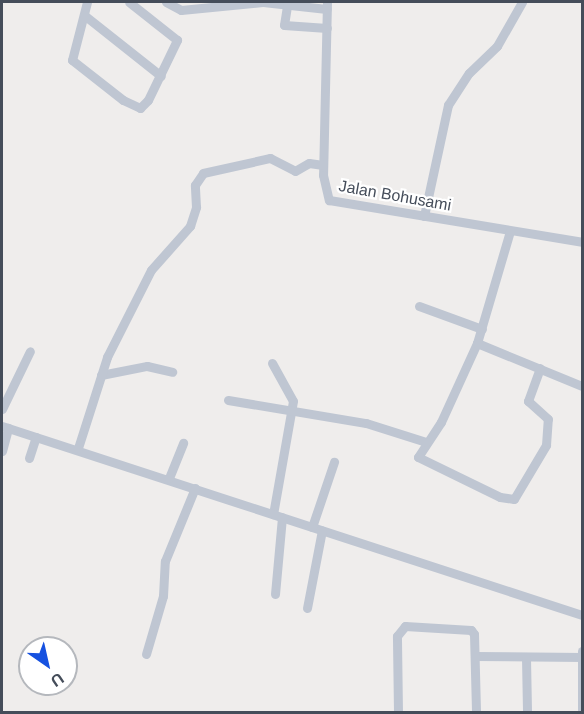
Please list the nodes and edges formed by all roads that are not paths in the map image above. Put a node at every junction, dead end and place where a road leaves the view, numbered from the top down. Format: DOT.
graph roads {
  1 [pos="87,2"];
  2 [pos="129,2"];
  3 [pos="166,2"];
  4 [pos="522,2"];
  5 [pos="327,5"];
  6 [pos="287,6"];
  7 [pos="84,15"];
  8 [pos="327,28"];
  9 [pos="161,76"];
  10 [pos="323,165"];
  11 [pos="424,216"];
  12 [pos="510,231"];
  13 [pos="582,242"];
  14 [pos="419,306"];
  15 [pos="483,329"];
  16 [pos="477,343"];
  17 [pos="30,351"];
  18 [pos="272,363"];
  19 [pos="540,369"];
  20 [pos="172,372"];
  21 [pos="101,375"];
  22 [pos="582,386"];
  23 [pos="228,400"];
  24 [pos="2,409"];
  25 [pos="292,412"];
  26 [pos="5,427"];
  27 [pos="36,436"];
  28 [pos="426,442"];
  29 [pos="183,443"];
  30 [pos="78,448"];
  31 [pos="2,451"];
  32 [pos="29,458"];
  33 [pos="334,462"];
  34 [pos="169,478"];
  35 [pos="195,488"];
  36 [pos="278,515"];
  37 [pos="312,527"];
  38 [pos="322,530"];
  39 [pos="275,594"];
  40 [pos="307,608"];
  41 [pos="582,615"];
  42 [pos="582,651"];
  43 [pos="146,654"];
  44 [pos="475,656"];
  45 [pos="582,657"];
  46 [pos="526,658"];
  47 [pos="398,712"];
  48 [pos="476,712"];
  49 [pos="527,712"];
  50 [pos="582,712"];
  1 -- 7 [label="street"];
  2 -- 9 [label="street"];
  3 -- 6 [label="street"];
  4 -- 11 [label="street"];
  5 -- 6 [label="street"];
  5 -- 8 [label="street, Jalan Bohusami"];
  6 -- 8 [label="street"];
  7 -- 9 [label="street"];
  7 -- 9 [label="street"];
  8 -- 10 [label="street, Jalan Bohusami"];
  10 -- 11 [label="street, Jalan Bohusami"];
  10 -- 21 [label="street"];
  11 -- 12 [label="street, Jalan Bohusami"];
  12 -- 13 [label="street, Jalan Bohusami"];
  12 -- 15 [label="street"];
  14 -- 15 [label="street"];
  15 -- 16 [label="street"];
  16 -- 19 [label="street"];
  16 -- 28 [label="street"];
  17 -- 24 [label="street"];
  18 -- 25 [label="street"];
  19 -- 22 [label="street"];
  19 -- 28 [label="street"];
  20 -- 21 [label="street"];
  21 -- 30 [label="street"];
  23 -- 25 [label="street"];
  25 -- 28 [label="street"];
  25 -- 36 [label="street"];
  26 -- 27 [label="street"];
  26 -- 31 [label="street"];
  27 -- 30 [label="street"];
  27 -- 32 [label="street"];
  29 -- 34 [label="street"];
  30 -- 34 [label="street"];
  33 -- 37 [label="street"];
  34 -- 35 [label="street"];
  35 -- 36 [label="street"];
  35 -- 43 [label="street"];
  36 -- 37 [label="street"];
  36 -- 39 [label="street"];
  37 -- 38 [label="street"];
  38 -- 40 [label="street"];
  38 -- 41 [label="street"];
  42 -- 45 [label="street"];
  44 -- 46 [label="street"];
  44 -- 47 [label="street"];
  44 -- 48 [label="street"];
  45 -- 46 [label="street"];
  45 -- 50 [label="street"];
  46 -- 49 [label="street"];
}
